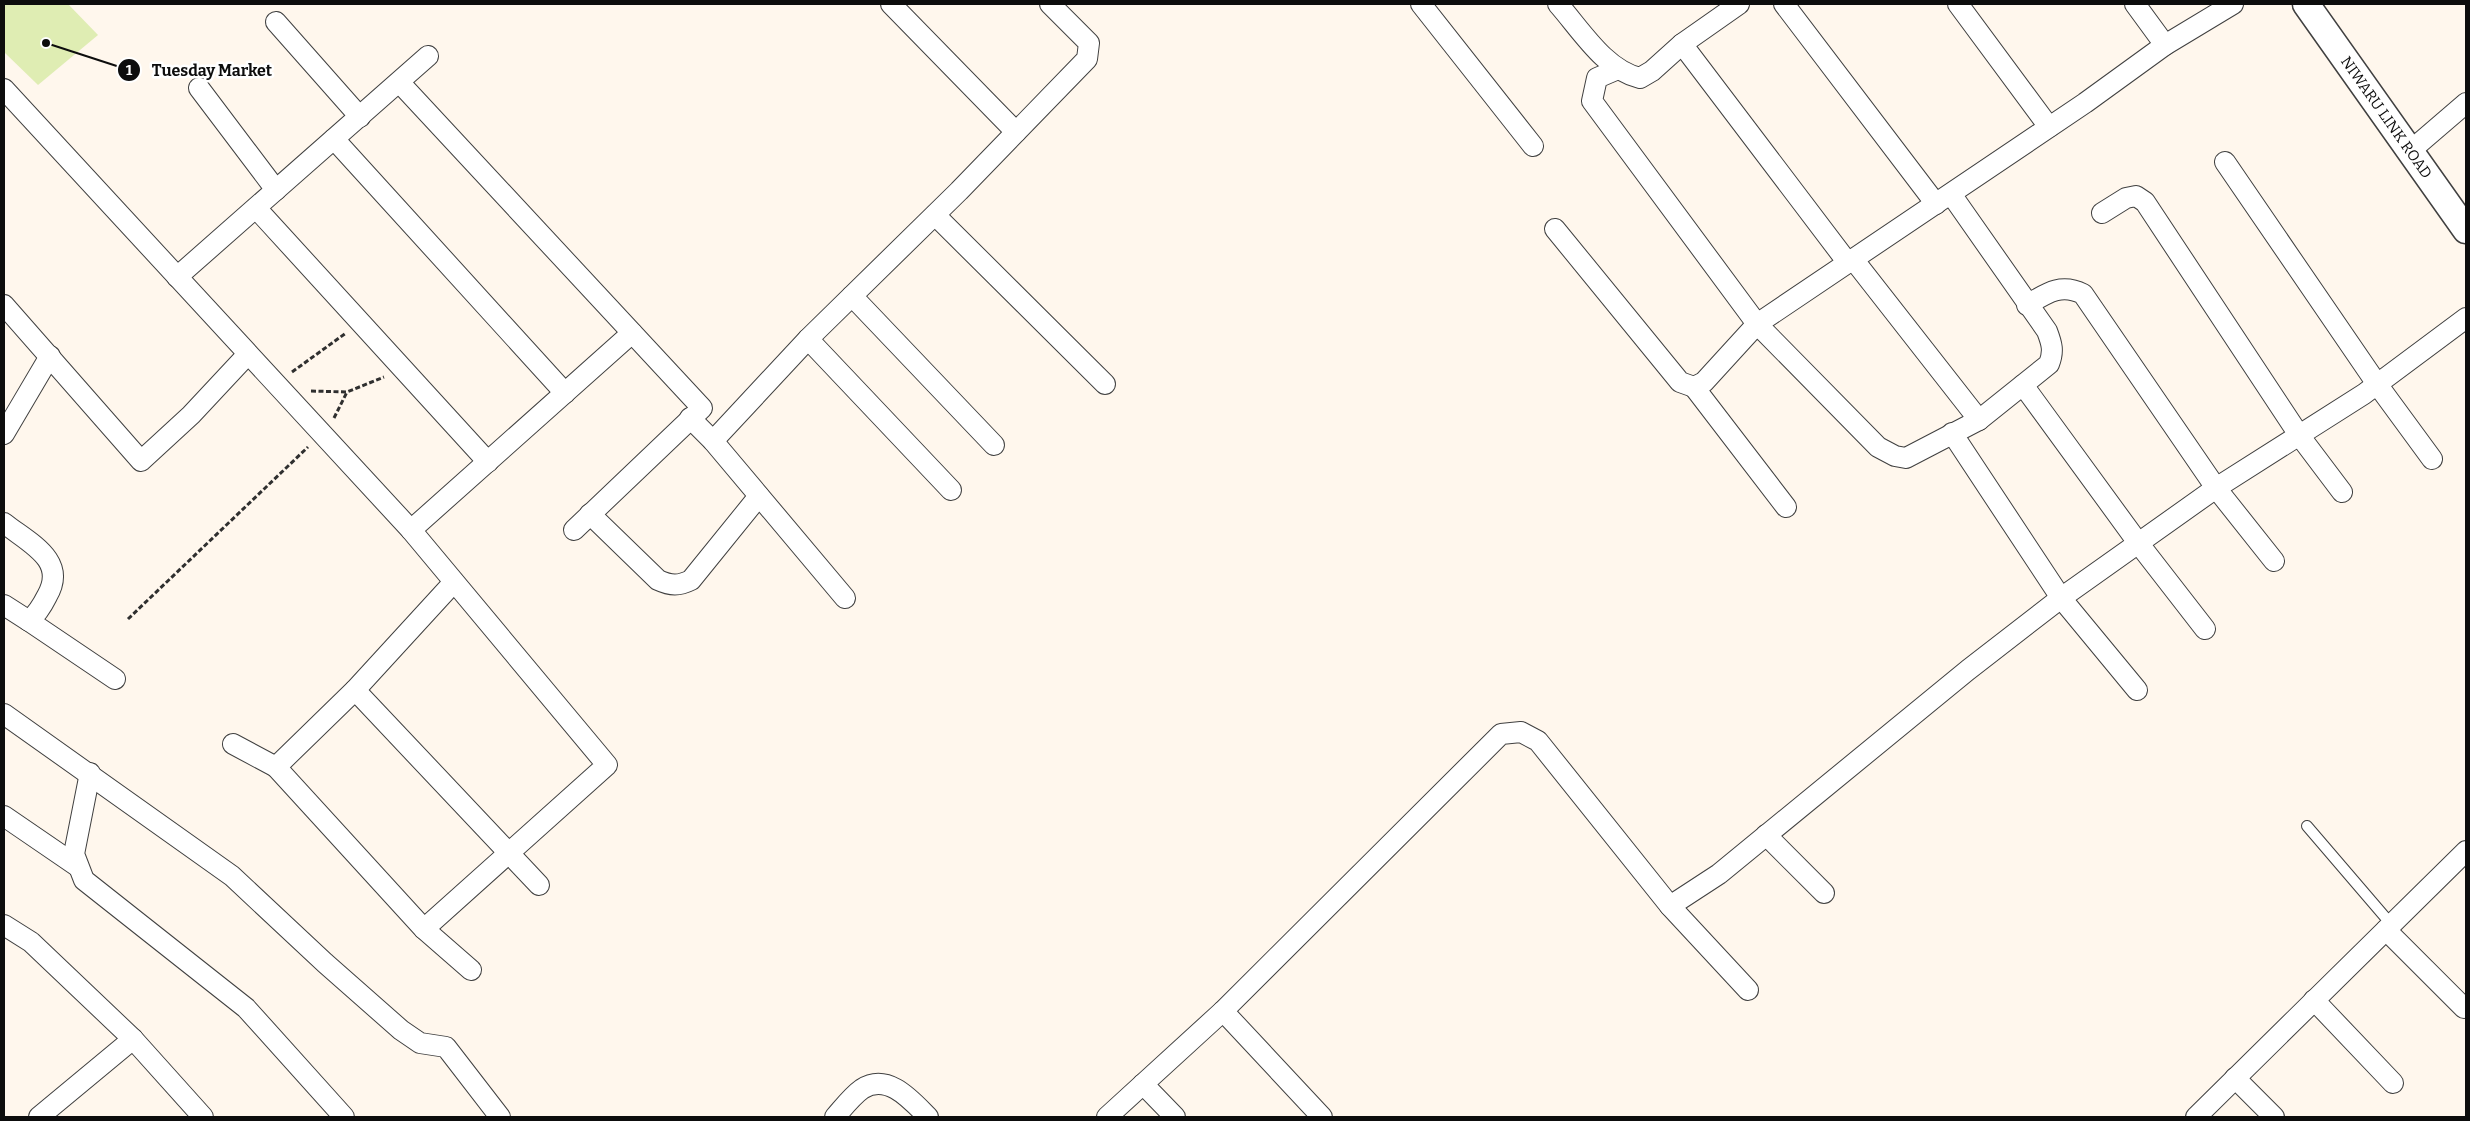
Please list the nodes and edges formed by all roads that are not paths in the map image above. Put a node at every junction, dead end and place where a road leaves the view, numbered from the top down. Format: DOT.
graph roads {
  1 [pos="891,4"];
  2 [pos="1050,4"];
  3 [pos="1421,4"];
  4 [pos="1558,4"];
  5 [pos="1784,4"];
  6 [pos="1958,4"];
  7 [pos="2135,4"];
  8 [pos="2233,4"];
  9 [pos="2306,4"];
  10 [pos="1726,8"];
  11 [pos="276,22"];
  12 [pos="1682,44"];
  13 [pos="2164,45"];
  14 [pos="428,56"];
  15 [pos="1618,69"];
  16 [pos="400,83"];
  17 [pos="199,88"];
  18 [pos="4,89"];
  19 [pos="2466,103"];
  20 [pos="360,116"];
  21 [pos="2049,127"];
  22 [pos="1016,132"];
  23 [pos="334,139"];
  24 [pos="1533,146"];
  25 [pos="2409,152"];
  26 [pos="2226,162"];
  27 [pos="276,190"];
  28 [pos="1944,199"];
  29 [pos="256,208"];
  30 [pos="2102,213"];
  31 [pos="935,215"];
  32 [pos="1555,229"];
  33 [pos="2466,230"];
  34 [pos="1850,261"];
  35 [pos="177,277"];
  36 [pos="852,296"];
  37 [pos="4,305"];
  38 [pos="2027,305"];
  39 [pos="2466,318"];
  40 [pos="1757,324"];
  41 [pos="632,333"];
  42 [pos="808,339"];
  43 [pos="248,354"];
  44 [pos="50,356"];
  45 [pos="1105,384"];
  46 [pos="2377,384"];
  47 [pos="2023,385"];
  48 [pos="1694,387"];
  49 [pos="565,393"];
  50 [pos="690,418"];
  51 [pos="1979,420"];
  52 [pos="1952,433"];
  53 [pos="4,434"];
  54 [pos="2299,435"];
  55 [pos="713,441"];
  56 [pos="994,445"];
  57 [pos="2432,459"];
  58 [pos="488,462"];
  59 [pos="2216,488"];
  60 [pos="951,490"];
  61 [pos="2342,492"];
  62 [pos="759,496"];
  63 [pos="1786,507"];
  64 [pos="590,514"];
  65 [pos="4,524"];
  66 [pos="411,530"];
  67 [pos="574,530"];
  68 [pos="2139,544"];
  69 [pos="2274,561"];
  70 [pos="454,582"];
  71 [pos="845,598"];
  72 [pos="2061,598"];
  73 [pos="4,605"];
  74 [pos="29,621"];
  75 [pos="2205,629"];
  76 [pos="115,679"];
  77 [pos="355,690"];
  78 [pos="2137,690"];
  79 [pos="4,714"];
  80 [pos="233,744"];
  81 [pos="276,767"];
  82 [pos="90,773"];
  83 [pos="4,816"];
  84 [pos="2307,826"];
  85 [pos="1766,835"];
  86 [pos="509,853"];
  87 [pos="2466,853"];
  88 [pos="77,866"];
  89 [pos="539,885"];
  90 [pos="1824,892"];
  91 [pos="1670,906"];
  92 [pos="4,926"];
  93 [pos="2388,927"];
  94 [pos="424,929"];
  95 [pos="471,970"];
  96 [pos="1748,990"];
  97 [pos="2314,1000"];
  98 [pos="2464,1008"];
  99 [pos="1224,1011"];
  100 [pos="133,1039"];
  101 [pos="2235,1078"];
  102 [pos="2393,1083"];
  103 [pos="1143,1084"];
  104 [pos="38,1117"];
  105 [pos="203,1117"];
  106 [pos="344,1117"];
  107 [pos="500,1117"];
  108 [pos="835,1117"];
  109 [pos="928,1117"];
  110 [pos="1107,1117"];
  111 [pos="1175,1117"];
  112 [pos="1322,1117"];
  113 [pos="2196,1117"];
  114 [pos="2274,1117"];
  1 -- 22 [label="street"];
  2 -- 22 [label="street"];
  3 -- 24 [label="street"];
  4 -- 15 [label="street"];
  5 -- 28 [label="street"];
  6 -- 21 [label="street"];
  7 -- 13 [label="street"];
  8 -- 13 [label="street"];
  9 -- 25 [label="street, NIWARU LINK ROAD"];
  10 -- 12 [label="street"];
  11 -- 20 [label="street"];
  12 -- 15 [label="street"];
  12 -- 34 [label="street"];
  13 -- 21 [label="street"];
  14 -- 16 [label="street"];
  15 -- 40 [label="street"];
  16 -- 20 [label="street"];
  16 -- 41 [label="street"];
  17 -- 27 [label="street"];
  18 -- 35 [label="street"];
  19 -- 25 [label="street"];
  20 -- 23 [label="street"];
  21 -- 28 [label="street"];
  22 -- 31 [label="street"];
  23 -- 27 [label="street"];
  23 -- 49 [label="street"];
  25 -- 33 [label="street, NIWARU LINK ROAD"];
  26 -- 46 [label="street"];
  27 -- 29 [label="street"];
  28 -- 34 [label="street"];
  28 -- 38 [label="street"];
  29 -- 35 [label="street"];
  29 -- 58 [label="street"];
  30 -- 54 [label="street"];
  31 -- 36 [label="street"];
  31 -- 45 [label="street"];
  32 -- 48 [label="street"];
  34 -- 40 [label="street"];
  34 -- 51 [label="street"];
  35 -- 43 [label="street"];
  36 -- 42 [label="street"];
  36 -- 56 [label="street"];
  37 -- 44 [label="street"];
  38 -- 47 [label="street"];
  38 -- 59 [label="street"];
  39 -- 46 [label="street"];
  40 -- 48 [label="street"];
  40 -- 52 [label="street"];
  41 -- 49 [label="street"];
  41 -- 50 [label="street"];
  42 -- 55 [label="street"];
  42 -- 60 [label="street"];
  43 -- 44 [label="street"];
  43 -- 66 [label="street"];
  44 -- 53 [label="street"];
  46 -- 54 [label="street"];
  46 -- 57 [label="street"];
  47 -- 51 [label="street"];
  47 -- 68 [label="street"];
  48 -- 63 [label="street"];
  49 -- 58 [label="street"];
  50 -- 55 [label="street"];
  50 -- 64 [label="street"];
  51 -- 52 [label="street"];
  52 -- 72 [label="street"];
  54 -- 59 [label="street"];
  54 -- 61 [label="street"];
  55 -- 62 [label="street"];
  58 -- 66 [label="street"];
  59 -- 68 [label="street"];
  59 -- 69 [label="street"];
  62 -- 64 [label="street"];
  62 -- 71 [label="street"];
  64 -- 67 [label="street"];
  65 -- 74 [label="street"];
  66 -- 70 [label="street"];
  68 -- 72 [label="street"];
  68 -- 75 [label="street"];
  70 -- 77 [label="street"];
  70 -- 86 [label="street"];
  72 -- 78 [label="street"];
  72 -- 85 [label="street"];
  73 -- 74 [label="street"];
  74 -- 76 [label="street"];
  77 -- 81 [label="street"];
  77 -- 86 [label="street"];
  79 -- 82 [label="street"];
  80 -- 81 [label="street"];
  81 -- 94 [label="street"];
  82 -- 88 [label="street"];
  82 -- 107 [label="street"];
  83 -- 88 [label="street"];
  84 -- 93 [label="lane"];
  85 -- 90 [label="street"];
  85 -- 91 [label="street"];
  86 -- 89 [label="street"];
  86 -- 94 [label="street"];
  87 -- 93 [label="street"];
  88 -- 106 [label="street"];
  91 -- 96 [label="street"];
  91 -- 99 [label="street"];
  92 -- 100 [label="street"];
  93 -- 97 [label="street"];
  93 -- 98 [label="street"];
  94 -- 95 [label="street"];
  97 -- 101 [label="street"];
  97 -- 102 [label="street"];
  99 -- 103 [label="street"];
  99 -- 112 [label="street"];
  100 -- 104 [label="street"];
  100 -- 105 [label="street"];
  101 -- 113 [label="street"];
  101 -- 114 [label="street"];
  103 -- 110 [label="street"];
  103 -- 111 [label="street"];
  108 -- 109 [label="street"];
}
